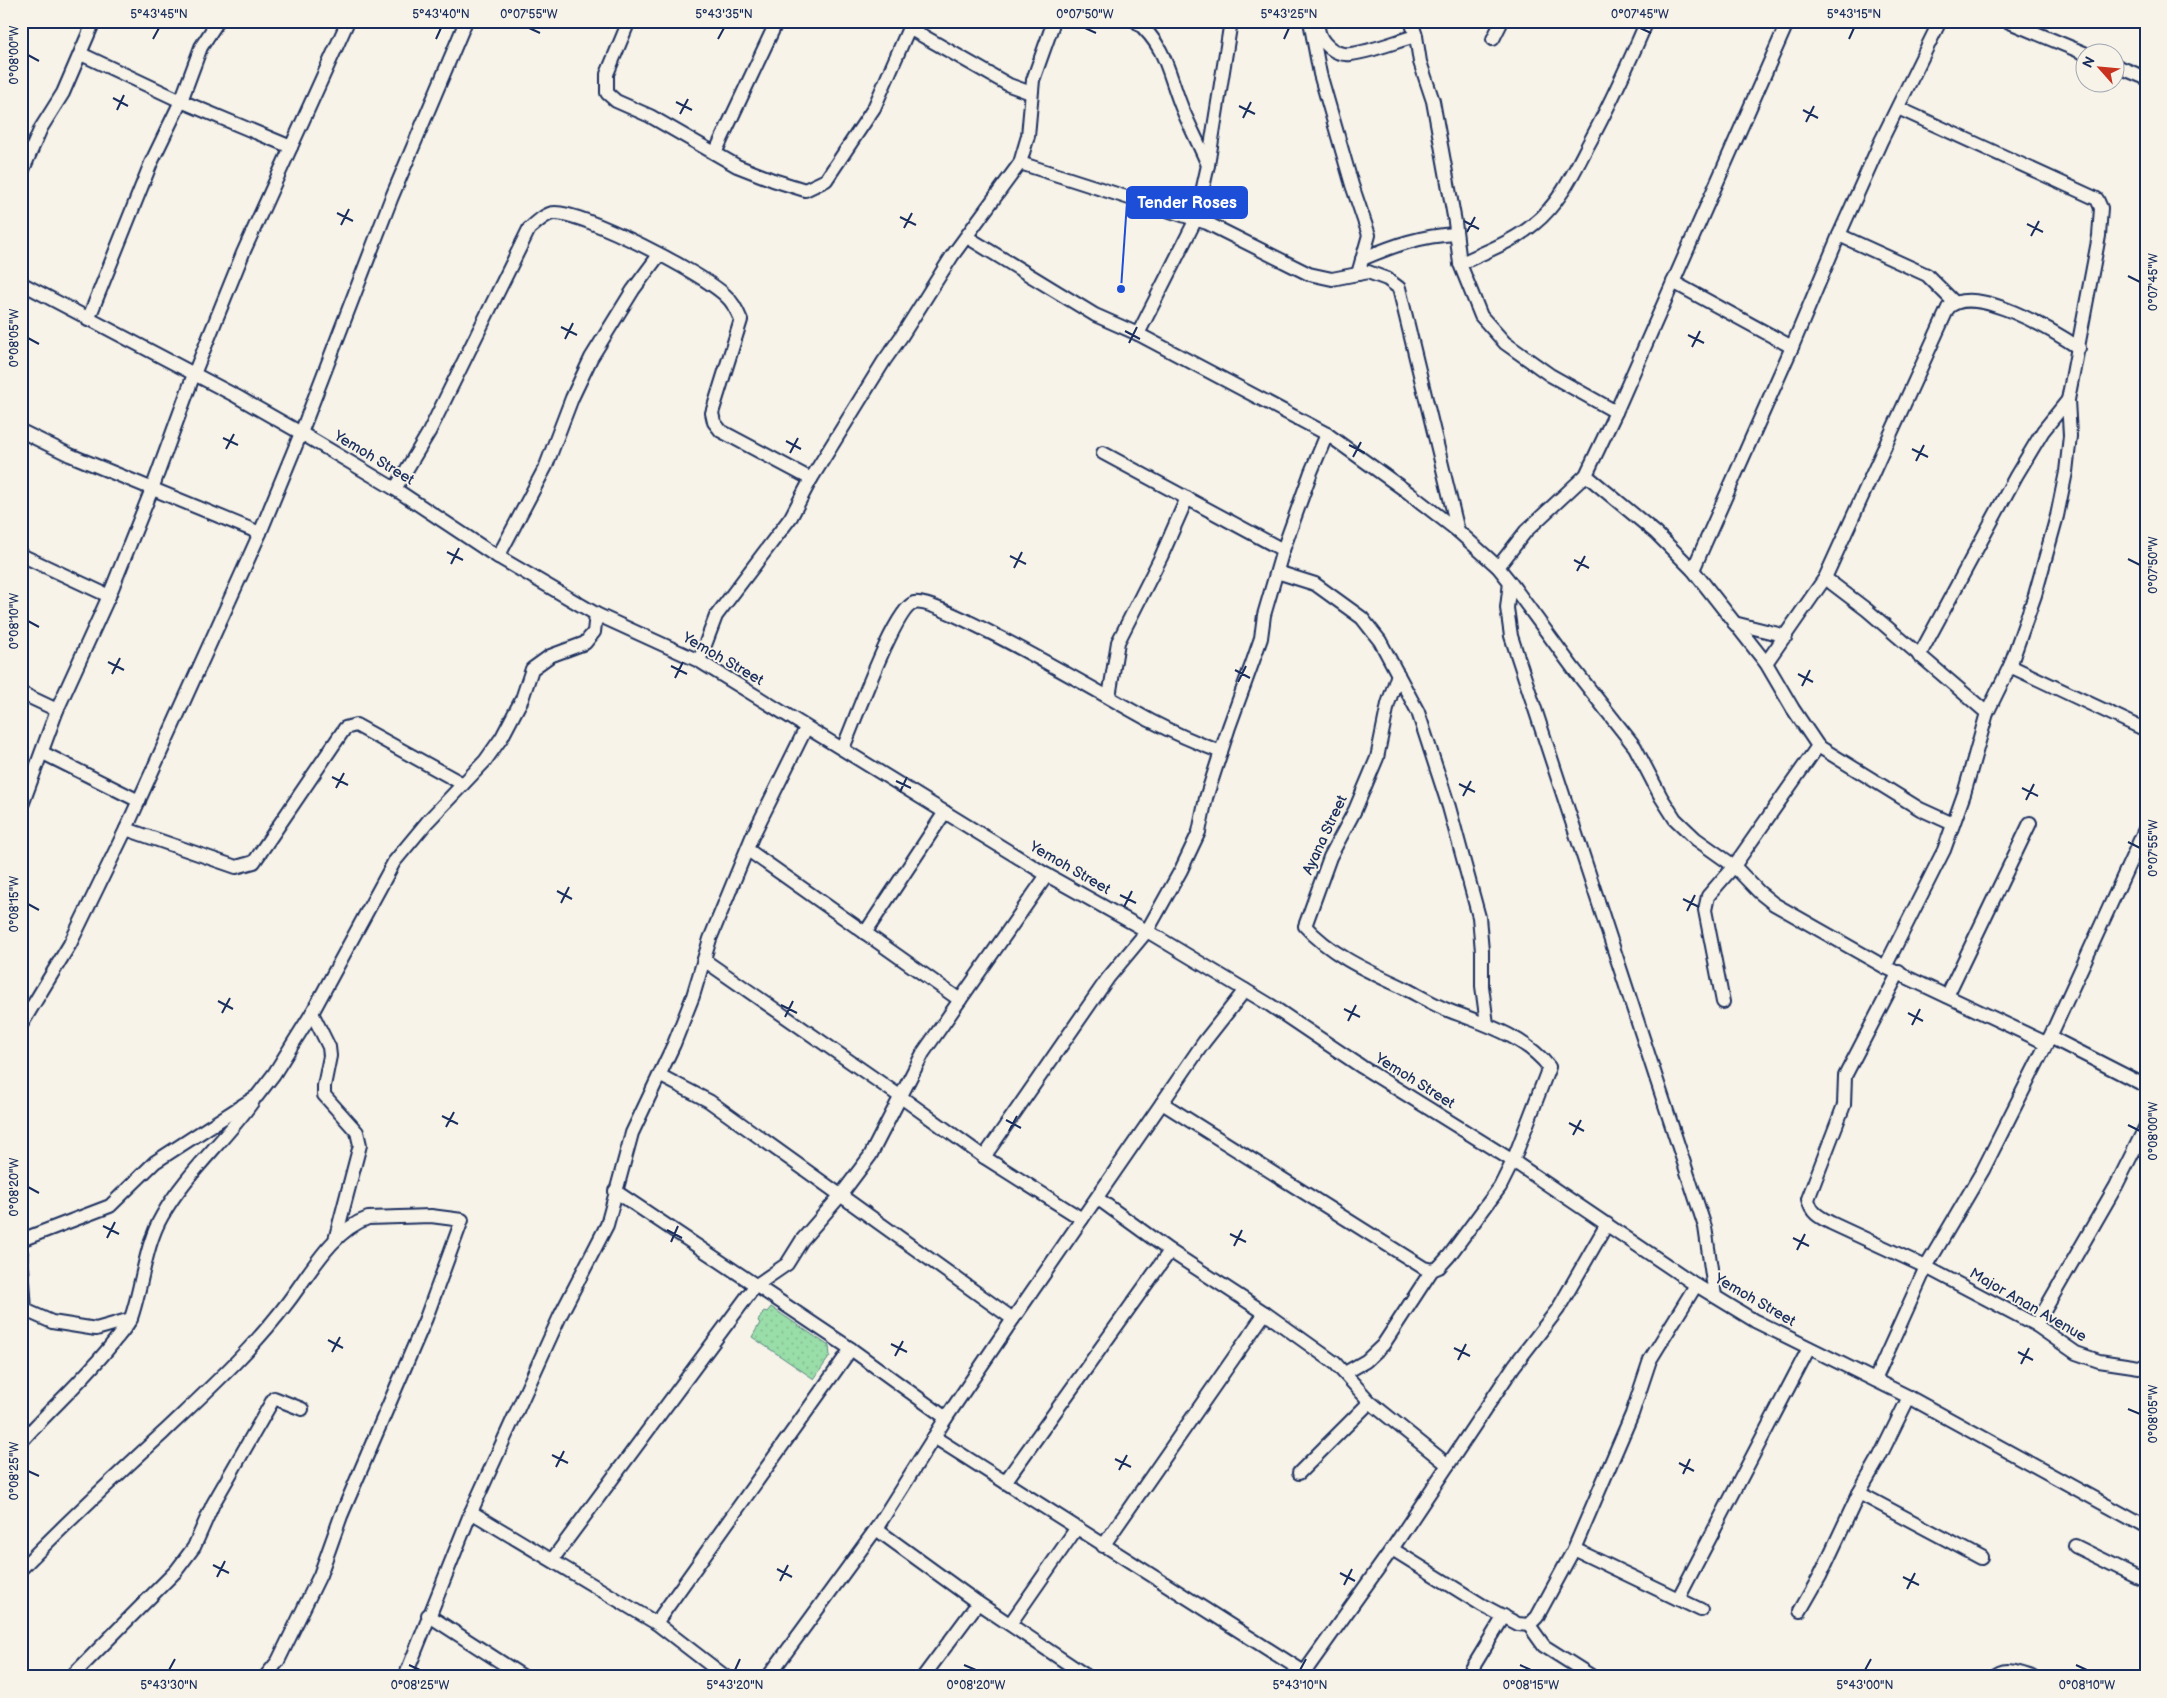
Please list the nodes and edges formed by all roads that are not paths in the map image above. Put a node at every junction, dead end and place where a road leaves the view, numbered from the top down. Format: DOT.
graph roads {
  1 [pos="94,21"];
  2 [pos="218,21"];
  3 [pos="348,21"];
  4 [pos="466,21"];
  5 [pos="629,21"];
  6 [pos="777,21"];
  7 [pos="1054,21"];
  8 [pos="1136,21"];
  9 [pos="1231,21"];
  10 [pos="1310,21"];
  11 [pos="1317,21"];
  12 [pos="1412,21"];
  13 [pos="1502,21"];
  14 [pos="1647,21"];
  15 [pos="1788,21"];
  16 [pos="1940,21"];
  17 [pos="2007,21"];
  18 [pos="911,25"];
  19 [pos="1416,36"];
  20 [pos="1493,39"];
  21 [pos="2074,49"];
  22 [pos="81,54"];
  23 [pos="2124,69"];
  24 [pos="2146,78"];
  25 [pos="1031,93"];
  26 [pos="181,101"];
  27 [pos="1898,108"];
  28 [pos="291,147"];
  29 [pos="715,153"];
  30 [pos="1020,163"];
  31 [pos="1208,165"];
  32 [pos="21,174"];
  33 [pos="1196,219"];
  34 [pos="1456,234"];
  35 [pos="1839,235"];
  36 [pos="967,238"];
  37 [pos="659,255"];
  38 [pos="1362,259"];
  39 [pos="1460,264"];
  40 [pos="1358,274"];
  41 [pos="1673,282"];
  42 [pos="21,283"];
  43 [pos="1954,302"];
  44 [pos="88,320"];
  45 [pos="1138,334"];
  46 [pos="1792,347"];
  47 [pos="2079,348"];
  48 [pos="194,374"];
  49 [pos="2068,400"];
  50 [pos="1616,412"];
  51 [pos="21,431"];
  52 [pos="302,433"];
  53 [pos="1326,434"];
  54 [pos="1103,453"];
  55 [pos="1586,475"];
  56 [pos="811,479"];
  57 [pos="152,489"];
  58 [pos="395,489"];
  59 [pos="1187,498"];
  60 [pos="1458,531"];
  61 [pos="260,533"];
  62 [pos="1283,550"];
  63 [pos="21,555"];
  64 [pos="498,557"];
  65 [pos="1498,567"];
  66 [pos="1693,570"];
  67 [pos="1277,572"];
  68 [pos="1825,578"];
  69 [pos="1510,582"];
  70 [pos="109,596"];
  71 [pos="596,614"];
  72 [pos="1734,623"];
  73 [pos="1786,636"];
  74 [pos="1919,656"];
  75 [pos="699,661"];
  76 [pos="1766,662"];
  77 [pos="2010,666"];
  78 [pos="1398,674"];
  79 [pos="21,693"];
  80 [pos="1109,697"];
  81 [pos="58,710"];
  82 [pos="1987,713"];
  83 [pos="806,728"];
  84 [pos="2146,730"];
  85 [pos="1818,746"];
  86 [pos="843,748"];
  87 [pos="1221,752"];
  88 [pos="43,753"];
  89 [pos="463,784"];
  90 [pos="139,801"];
  91 [pos="21,808"];
  92 [pos="945,812"];
  93 [pos="1953,824"];
  94 [pos="2030,824"];
  95 [pos="2146,827"];
  96 [pos="126,829"];
  97 [pos="748,850"];
  98 [pos="1734,866"];
  99 [pos="1046,875"];
  100 [pos="1147,931"];
  101 [pos="865,933"];
  102 [pos="704,960"];
  103 [pos="1884,967"];
  104 [pos="1899,972"];
  105 [pos="1245,990"];
  106 [pos="1947,996"];
  107 [pos="960,1000"];
  108 [pos="1723,1002"];
  109 [pos="312,1013"];
  110 [pos="1486,1024"];
  111 [pos="21,1025"];
  112 [pos="2048,1040"];
  113 [pos="661,1076"];
  114 [pos="2146,1086"];
  115 [pos="257,1096"];
  116 [pos="901,1097"];
  117 [pos="1162,1103"];
  118 [pos="2146,1126"];
  119 [pos="984,1157"];
  120 [pos="1513,1161"];
  121 [pos="615,1191"];
  122 [pos="840,1196"];
  123 [pos="1097,1198"];
  124 [pos="1082,1219"];
  125 [pos="1606,1224"];
  126 [pos="21,1240"];
  127 [pos="335,1240"];
  128 [pos="1170,1251"];
  129 [pos="21,1252"];
  130 [pos="1926,1267"];
  131 [pos="1432,1270"];
  132 [pos="1696,1285"];
  133 [pos="754,1286"];
  134 [pos="1716,1296"];
  135 [pos="1265,1313"];
  136 [pos="131,1319"];
  137 [pos="1012,1319"];
  138 [pos="2036,1326"];
  139 [pos="1809,1348"];
  140 [pos="851,1349"];
  141 [pos="2146,1368"];
  142 [pos="1345,1373"];
  143 [pos="1875,1380"];
  144 [pos="1909,1397"];
  145 [pos="1370,1402"];
  146 [pos="302,1409"];
  147 [pos="946,1418"];
  148 [pos="934,1438"];
  149 [pos="21,1442"];
  150 [pos="1448,1465"];
  151 [pos="1298,1473"];
  152 [pos="1005,1482"];
  153 [pos="1859,1493"];
  154 [pos="471,1512"];
  155 [pos="2146,1527"];
  156 [pos="876,1529"];
  157 [pos="1076,1529"];
  158 [pos="1103,1546"];
  159 [pos="2075,1546"];
  160 [pos="1392,1549"];
  161 [pos="1574,1549"];
  162 [pos="1981,1558"];
  163 [pos="552,1560"];
  164 [pos="21,1569"];
  165 [pos="2146,1581"];
  166 [pos="1678,1599"];
  167 [pos="978,1603"];
  168 [pos="1701,1610"];
  169 [pos="1800,1611"];
  170 [pos="428,1615"];
  171 [pos="1504,1616"];
  172 [pos="656,1623"];
  173 [pos="1010,1624"];
  174 [pos="1528,1625"];
  175 [pos="1302,1674"];
  176 [pos="1080,1675"];
  177 [pos="71,1677"];
  178 [pos="265,1677"];
  179 [pos="405,1677"];
  180 [pos="524,1677"];
  181 [pos="726,1677"];
  182 [pos="768,1677"];
  183 [pos="923,1677"];
  184 [pos="1467,1677"];
  185 [pos="1592,1677"];
  186 [pos="1996,1677"];
  187 [pos="2032,1677"];
  1 -- 22 [label="street"];
  2 -- 26 [label="street"];
  3 -- 28 [label="street"];
  4 -- 52 [label="street"];
  5 -- 29 [label="street"];
  6 -- 29 [label="street"];
  7 -- 25 [label="street"];
  8 -- 31 [label="street"];
  9 -- 31 [label="street"];
  10 -- 38 [label="street"];
  11 -- 19 [label="street"];
  12 -- 19 [label="street"];
  13 -- 20 [label="street"];
  14 -- 39 [label="street"];
  15 -- 41 [label="street"];
  16 -- 27 [label="street"];
  17 -- 21 [label="street"];
  18 -- 25 [label="street"];
  18 -- 29 [label="street"];
  19 -- 34 [label="street"];
  22 -- 26 [label="street"];
  22 -- 32 [label="street"];
  23 -- 24 [label="street"];
  25 -- 30 [label="street"];
  26 -- 28 [label="street"];
  26 -- 44 [label="street"];
  27 -- 35 [label="street"];
  27 -- 47 [label="street"];
  28 -- 48 [label="street"];
  30 -- 33 [label="street"];
  30 -- 36 [label="street"];
  31 -- 33 [label="street"];
  33 -- 40 [label="street"];
  33 -- 45 [label="street"];
  34 -- 38 [label="street"];
  34 -- 39 [label="street"];
  35 -- 43 [label="street"];
  35 -- 46 [label="street"];
  36 -- 45 [label="street"];
  36 -- 56 [label="street"];
  37 -- 56 [label="street"];
  37 -- 58 [label="street"];
  37 -- 64 [label="street"];
  38 -- 40 [label="street"];
  39 -- 50 [label="street"];
  40 -- 60 [label="street"];
  41 -- 46 [label="street"];
  41 -- 50 [label="street"];
  42 -- 44 [label="street, Yemoh Street"];
  43 -- 47 [label="street"];
  43 -- 68 [label="street"];
  44 -- 48 [label="street, Yemoh Street"];
  45 -- 53 [label="street"];
  46 -- 66 [label="street"];
  47 -- 49 [label="street"];
  48 -- 52 [label="street, Yemoh Street"];
  48 -- 57 [label="street"];
  49 -- 74 [label="street"];
  49 -- 77 [label="street"];
  50 -- 55 [label="street"];
  51 -- 57 [label="street"];
  52 -- 58 [label="street, Yemoh Street"];
  52 -- 61 [label="street"];
  53 -- 60 [label="street"];
  53 -- 62 [label="street"];
  54 -- 59 [label="street"];
  55 -- 65 [label="street"];
  55 -- 66 [label="street"];
  56 -- 75 [label="street"];
  57 -- 61 [label="street"];
  57 -- 70 [label="street"];
  58 -- 64 [label="street, Yemoh Street"];
  59 -- 62 [label="street"];
  59 -- 80 [label="street"];
  60 -- 65 [label="street"];
  61 -- 90 [label="street"];
  62 -- 67 [label="street"];
  63 -- 70 [label="street"];
  64 -- 71 [label="street, Yemoh Street"];
  65 -- 69 [label="street"];
  66 -- 72 [label="street"];
  67 -- 78 [label="street"];
  67 -- 87 [label="street"];
  68 -- 73 [label="street"];
  68 -- 74 [label="street"];
  69 -- 98 [label="street"];
  69 -- 134 [label="street"];
  70 -- 81 [label="street"];
  71 -- 75 [label="street, Yemoh Street"];
  71 -- 89 [label="street"];
  72 -- 73 [label="street"];
  72 -- 76 [label="street"];
  73 -- 76 [label="street"];
  74 -- 82 [label="street"];
  75 -- 83 [label="street, Yemoh Street"];
  76 -- 85 [label="street"];
  77 -- 82 [label="street"];
  77 -- 84 [label="street"];
  78 -- 110 [label="street"];
  78 -- 110 [label="street, Ayana Street"];
  79 -- 81 [label="street"];
  80 -- 86 [label="street"];
  80 -- 87 [label="street"];
  81 -- 88 [label="street"];
  82 -- 93 [label="street"];
  83 -- 86 [label="street, Yemoh Street"];
  83 -- 97 [label="street"];
  85 -- 93 [label="street"];
  85 -- 98 [label="street"];
  86 -- 92 [label="street, Yemoh Street"];
  87 -- 100 [label="street"];
  88 -- 90 [label="street"];
  88 -- 91 [label="street"];
  89 -- 96 [label="street"];
  89 -- 109 [label="street"];
  90 -- 96 [label="street"];
  92 -- 99 [label="street, Yemoh Street"];
  92 -- 101 [label="street"];
  93 -- 103 [label="street"];
  94 -- 106 [label="street"];
  95 -- 112 [label="street"];
  96 -- 111 [label="street"];
  97 -- 101 [label="street"];
  97 -- 102 [label="street"];
  98 -- 103 [label="street"];
  98 -- 108 [label="street"];
  99 -- 100 [label="street, Yemoh Street"];
  99 -- 107 [label="street"];
  100 -- 105 [label="street, Yemoh Street"];
  100 -- 119 [label="street"];
  101 -- 107 [label="street"];
  102 -- 113 [label="street"];
  102 -- 116 [label="street"];
  103 -- 104 [label="street"];
  104 -- 106 [label="street"];
  104 -- 130 [label="street, Major Anan Avenue"];
  105 -- 117 [label="street"];
  105 -- 120 [label="street, Yemoh Street"];
  106 -- 112 [label="street"];
  107 -- 116 [label="street"];
  109 -- 115 [label="street"];
  109 -- 127 [label="street"];
  110 -- 120 [label="street"];
  112 -- 114 [label="street"];
  112 -- 130 [label="street"];
  113 -- 121 [label="street"];
  113 -- 122 [label="street"];
  115 -- 126 [label="street"];
  115 -- 136 [label="street"];
  116 -- 119 [label="street"];
  116 -- 122 [label="street"];
  117 -- 123 [label="street"];
  117 -- 131 [label="street"];
  118 -- 138 [label="street"];
  119 -- 124 [label="street"];
  120 -- 125 [label="street, Yemoh Street"];
  120 -- 131 [label="street"];
  121 -- 133 [label="street"];
  121 -- 154 [label="street"];
  122 -- 133 [label="street"];
  122 -- 137 [label="street"];
  123 -- 124 [label="street"];
  123 -- 128 [label="street"];
  124 -- 137 [label="street"];
  125 -- 132 [label="street, Yemoh Street"];
  125 -- 150 [label="street"];
  127 -- 164 [label="street"];
  127 -- 178 [label="street"];
  128 -- 135 [label="street"];
  128 -- 152 [label="street"];
  129 -- 136 [label="street"];
  130 -- 138 [label="street, Major Anan Avenue"];
  130 -- 143 [label="street"];
  131 -- 142 [label="street"];
  132 -- 134 [label="street, Yemoh Street"];
  132 -- 161 [label="street"];
  133 -- 140 [label="street"];
  133 -- 163 [label="street"];
  134 -- 139 [label="street, Yemoh Street"];
  135 -- 142 [label="street"];
  135 -- 158 [label="street"];
  136 -- 149 [label="street"];
  137 -- 147 [label="street"];
  138 -- 141 [label="street, Major Anan Avenue"];
  139 -- 143 [label="street, Yemoh Street"];
  139 -- 166 [label="street"];
  140 -- 147 [label="street"];
  140 -- 172 [label="street"];
  142 -- 145 [label="street"];
  143 -- 144 [label="street, Yemoh Street"];
  144 -- 153 [label="street"];
  144 -- 155 [label="street, Yemoh Street"];
  145 -- 150 [label="street"];
  145 -- 151 [label="street"];
  146 -- 177 [label="street"];
  147 -- 148 [label="street"];
  148 -- 152 [label="street"];
  148 -- 156 [label="street"];
  150 -- 160 [label="street"];
  152 -- 157 [label="street"];
  153 -- 162 [label="street"];
  153 -- 169 [label="street"];
  154 -- 163 [label="street"];
  154 -- 170 [label="street"];
  156 -- 167 [label="street"];
  156 -- 182 [label="street"];
  157 -- 158 [label="street"];
  157 -- 173 [label="street"];
  158 -- 175 [label="street"];
  159 -- 165 [label="street"];
  160 -- 171 [label="street"];
  160 -- 175 [label="street"];
  161 -- 166 [label="street"];
  161 -- 174 [label="street"];
  163 -- 172 [label="street"];
  166 -- 168 [label="street"];
  167 -- 173 [label="street"];
  167 -- 183 [label="street"];
  170 -- 179 [label="street"];
  170 -- 180 [label="street"];
  171 -- 174 [label="street"];
  171 -- 184 [label="street"];
  172 -- 181 [label="street"];
  173 -- 176 [label="street"];
  174 -- 185 [label="street"];
  186 -- 187 [label="street"];
}
